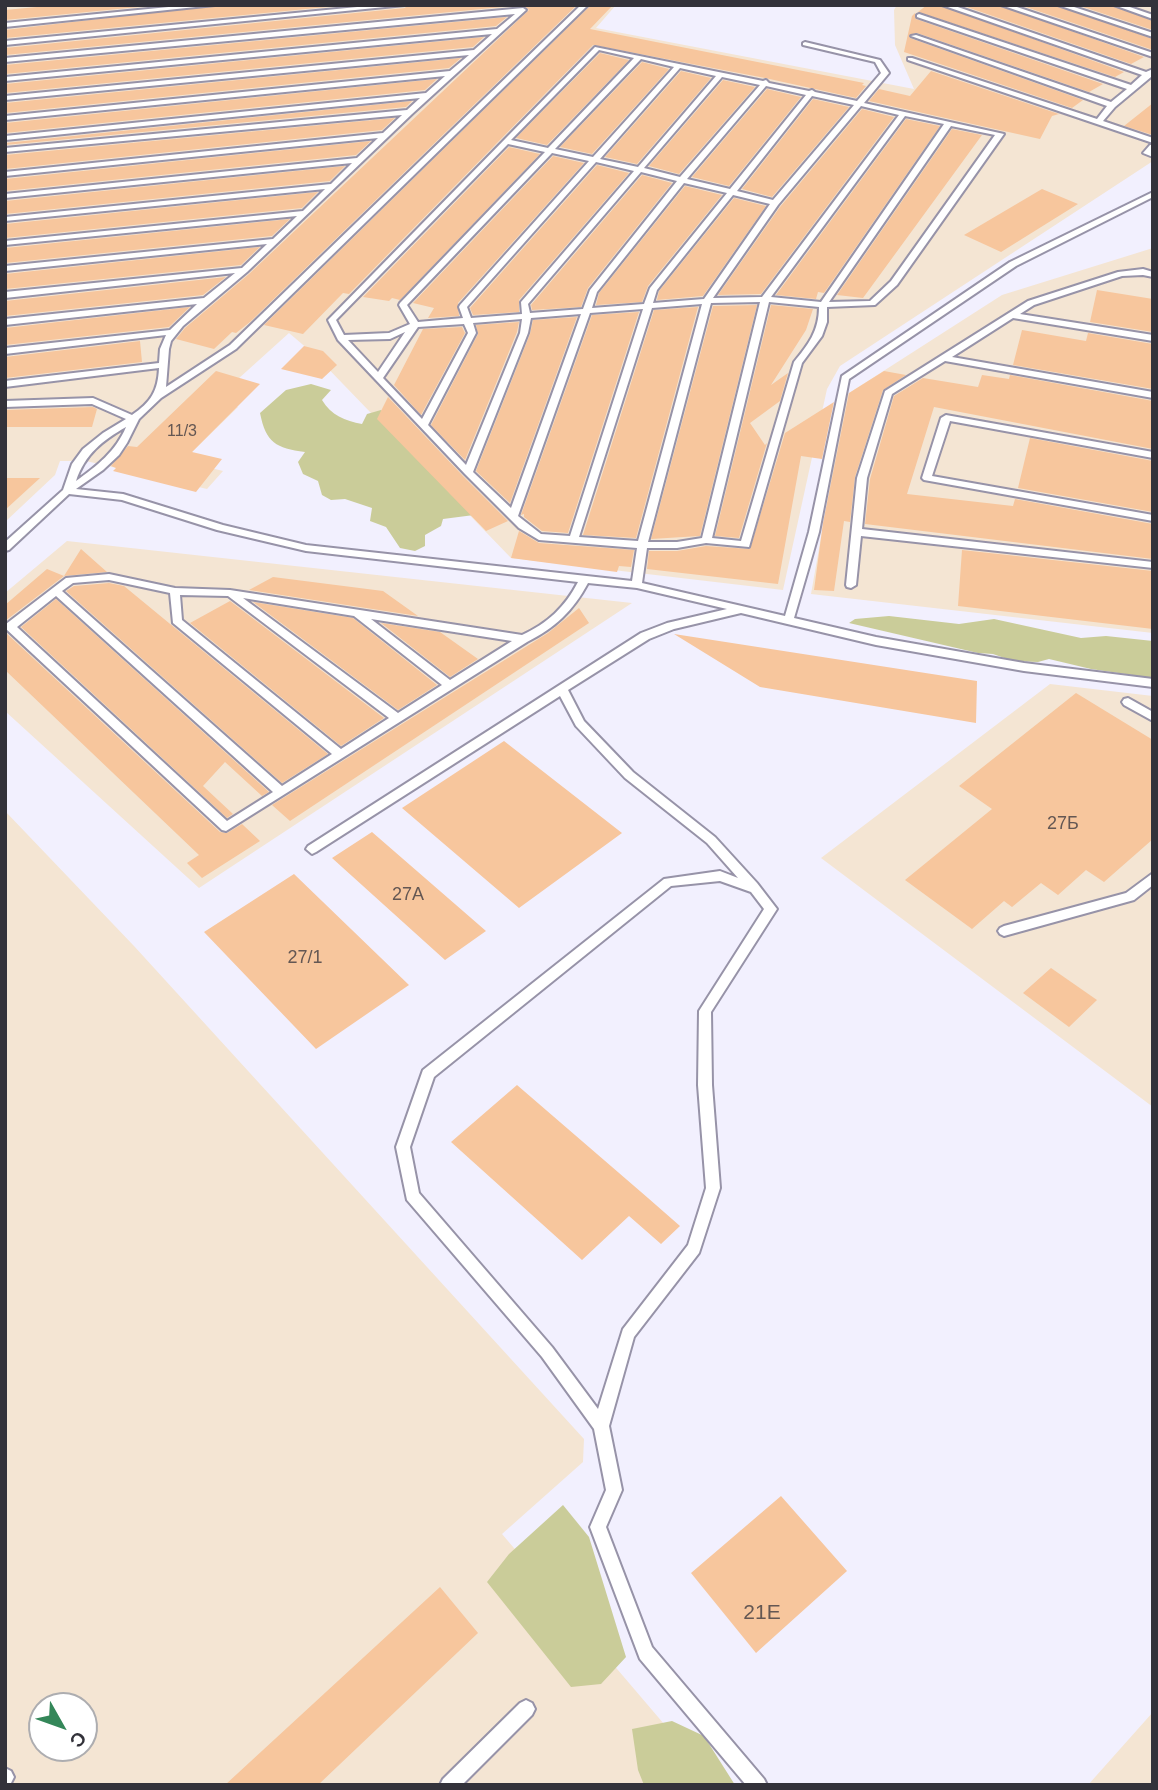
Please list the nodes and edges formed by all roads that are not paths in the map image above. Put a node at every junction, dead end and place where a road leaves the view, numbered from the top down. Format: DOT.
graph roads {
  1 [pos="212,5"];
  2 [pos="402,5"];
  3 [pos="585,5"];
  4 [pos="945,5"];
  5 [pos="1004,5"];
  6 [pos="1060,5"];
  7 [pos="1116,5"];
  8 [pos="525,8"];
  9 [pos="919,16"];
  10 [pos="1153,17"];
  11 [pos="5,24"];
  12 [pos="500,31"];
  13 [pos="1153,35"];
  14 [pos="914,36"];
  15 [pos="5,43"];
  16 [pos="804,44"];
  17 [pos="477,52"];
  18 [pos="1153,55"];
  19 [pos="639,57"];
  20 [pos="910,59"];
  21 [pos="5,60"];
  22 [pos="679,65"];
  23 [pos="453,73"];
  24 [pos="1150,73"];
  25 [pos="721,74"];
  26 [pos="5,79"];
  27 [pos="766,82"];
  28 [pos="1131,88"];
  29 [pos="811,92"];
  30 [pos="429,95"];
  31 [pos="5,98"];
  32 [pos="858,102"];
  33 [pos="1112,105"];
  34 [pos="409,112"];
  35 [pos="904,113"];
  36 [pos="5,118"];
  37 [pos="1098,122"];
  38 [pos="949,123"];
  39 [pos="37,135"];
  40 [pos="385,135"];
  41 [pos="5,138"];
  42 [pos="505,141"];
  43 [pos="1153,141"];
  44 [pos="38,147"];
  45 [pos="1153,147"];
  46 [pos="5,150"];
  47 [pos="552,151"];
  48 [pos="1153,155"];
  49 [pos="360,160"];
  50 [pos="594,160"];
  51 [pos="638,169"];
  52 [pos="5,174"];
  53 [pos="682,180"];
  54 [pos="332,186"];
  55 [pos="732,191"];
  56 [pos="1153,194"];
  57 [pos="5,196"];
  58 [pos="775,203"];
  59 [pos="304,213"];
  60 [pos="5,219"];
  61 [pos="274,241"];
  62 [pos="5,243"];
  63 [pos="5,269"];
  64 [pos="244,270"];
  65 [pos="1153,275"];
  66 [pos="5,295"];
  67 [pos="765,299"];
  68 [pos="210,300"];
  69 [pos="707,301"];
  70 [pos="823,305"];
  71 [pos="650,306"];
  72 [pos="588,311"];
  73 [pos="1011,315"];
  74 [pos="527,317"];
  75 [pos="468,320"];
  76 [pos="5,322"];
  77 [pos="415,324"];
  78 [pos="172,332"];
  79 [pos="341,338"];
  80 [pos="1153,338"];
  81 [pos="5,351"];
  82 [pos="944,358"];
  83 [pos="163,365"];
  84 [pos="378,378"];
  85 [pos="5,384"];
  86 [pos="1153,395"];
  87 [pos="159,396"];
  88 [pos="5,404"];
  89 [pos="134,419"];
  90 [pos="424,425"];
  91 [pos="1153,455"];
  92 [pos="468,472"];
  93 [pos="67,491"];
  94 [pos="513,516"];
  95 [pos="1153,518"];
  96 [pos="856,532"];
  97 [pos="706,540"];
  98 [pos="573,541"];
  99 [pos="642,545"];
  100 [pos="5,548"];
  101 [pos="1153,565"];
  102 [pos="585,579"];
  103 [pos="637,585"];
  104 [pos="851,585"];
  105 [pos="175,590"];
  106 [pos="57,592"];
  107 [pos="230,593"];
  108 [pos="742,609"];
  109 [pos="354,611"];
  110 [pos="789,619"];
  111 [pos="523,639"];
  112 [pos="1153,683"];
  113 [pos="451,686"];
  114 [pos="562,689"];
  115 [pos="1128,702"];
  116 [pos="1153,717"];
  117 [pos="398,719"];
  118 [pos="341,754"];
  119 [pos="281,792"];
  120 [pos="312,849"];
  121 [pos="1153,878"];
  122 [pos="755,889"];
  123 [pos="1004,931"];
  124 [pos="601,1426"];
  125 [pos="526,1709"];
  126 [pos="449,1785"];
  127 [pos="758,1785"];
  1 -- 11 [label="lane"];
  2 -- 15 [label="lane"];
  3 -- 87 [label="lane"];
  4 -- 24 [label="lane"];
  5 -- 18 [label="lane"];
  6 -- 13 [label="lane"];
  7 -- 10 [label="lane"];
  8 -- 12 [label="lane"];
  8 -- 21 [label="lane"];
  9 -- 28 [label="lane"];
  12 -- 17 [label="lane"];
  12 -- 26 [label="lane"];
  14 -- 33 [label="lane"];
  16 -- 32 [label="lane"];
  17 -- 23 [label="lane"];
  17 -- 31 [label="lane"];
  19 -- 22 [label="lane"];
  19 -- 42 [label="lane"];
  19 -- 47 [label="lane"];
  20 -- 37 [label="lane"];
  22 -- 25 [label="lane"];
  22 -- 50 [label="lane"];
  23 -- 30 [label="lane"];
  23 -- 36 [label="lane"];
  24 -- 28 [label="lane"];
  25 -- 27 [label="lane"];
  25 -- 51 [label="lane"];
  27 -- 29 [label="lane"];
  27 -- 53 [label="lane"];
  28 -- 33 [label="lane"];
  29 -- 32 [label="lane"];
  29 -- 55 [label="lane"];
  30 -- 34 [label="lane"];
  30 -- 39 [label="lane"];
  32 -- 35 [label="lane"];
  32 -- 58 [label="lane"];
  33 -- 37 [label="lane"];
  34 -- 40 [label="lane"];
  34 -- 44 [label="lane"];
  35 -- 38 [label="lane"];
  35 -- 67 [label="lane"];
  37 -- 43 [label="lane"];
  38 -- 70 [label="lane"];
  38 -- 70 [label="lane"];
  39 -- 41 [label="lane"];
  39 -- 44 [label="lane"];
  40 -- 49 [label="lane"];
  40 -- 52 [label="lane"];
  42 -- 47 [label="lane"];
  42 -- 79 [label="lane"];
  44 -- 46 [label="lane"];
  45 -- 48 [label="lane"];
  47 -- 50 [label="lane"];
  47 -- 77 [label="lane"];
  49 -- 54 [label="lane"];
  49 -- 57 [label="lane"];
  50 -- 51 [label="lane"];
  50 -- 75 [label="lane"];
  51 -- 53 [label="lane"];
  51 -- 74 [label="lane"];
  53 -- 55 [label="lane"];
  53 -- 72 [label="lane"];
  54 -- 59 [label="lane"];
  54 -- 60 [label="lane"];
  55 -- 58 [label="lane"];
  55 -- 71 [label="lane"];
  56 -- 110 [label="lane"];
  58 -- 69 [label="lane"];
  59 -- 61 [label="lane"];
  59 -- 62 [label="lane"];
  61 -- 63 [label="lane"];
  61 -- 64 [label="lane"];
  64 -- 66 [label="lane"];
  64 -- 68 [label="lane"];
  65 -- 73 [label="lane"];
  67 -- 69 [label="lane"];
  67 -- 70 [label="lane"];
  67 -- 97 [label="lane"];
  68 -- 76 [label="lane"];
  68 -- 78 [label="lane"];
  69 -- 71 [label="lane"];
  69 -- 99 [label="lane"];
  70 -- 97 [label="lane"];
  71 -- 72 [label="lane"];
  71 -- 98 [label="lane"];
  72 -- 74 [label="lane"];
  72 -- 94 [label="lane"];
  73 -- 80 [label="lane"];
  73 -- 82 [label="lane"];
  74 -- 75 [label="lane"];
  74 -- 92 [label="lane"];
  75 -- 77 [label="lane"];
  75 -- 90 [label="lane"];
  77 -- 79 [label="lane"];
  77 -- 84 [label="lane"];
  78 -- 81 [label="lane"];
  78 -- 83 [label="lane"];
  79 -- 84 [label="lane"];
  82 -- 86 [label="lane"];
  82 -- 96 [label="lane"];
  83 -- 85 [label="lane"];
  83 -- 87 [label="lane"];
  84 -- 90 [label="lane"];
  87 -- 89 [label="lane"];
  88 -- 89 [label="lane"];
  89 -- 93 [label="lane"];
  89 -- 93 [label="lane"];
  90 -- 92 [label="lane"];
  91 -- 95 [label="lane"];
  92 -- 94 [label="lane"];
  93 -- 100 [label="lane"];
  93 -- 102 [label="lane"];
  94 -- 98 [label="lane"];
  96 -- 101 [label="lane"];
  96 -- 104 [label="lane"];
  97 -- 99 [label="lane"];
  98 -- 99 [label="lane"];
  99 -- 103 [label="lane"];
  102 -- 103 [label="lane"];
  102 -- 111 [label="lane"];
  103 -- 108 [label="lane"];
  105 -- 106 [label="lane"];
  105 -- 107 [label="lane"];
  105 -- 118 [label="lane"];
  106 -- 119 [label="lane"];
  106 -- 119 [label="lane"];
  107 -- 109 [label="lane"];
  107 -- 117 [label="lane"];
  108 -- 110 [label="lane"];
  108 -- 114 [label="lane"];
  109 -- 111 [label="lane"];
  109 -- 113 [label="lane"];
  110 -- 112 [label="lane"];
  111 -- 113 [label="lane"];
  113 -- 117 [label="lane"];
  114 -- 120 [label="lane"];
  114 -- 122 [label="lane"];
  115 -- 116 [label="lane"];
  117 -- 118 [label="lane"];
  118 -- 119 [label="lane"];
  121 -- 123 [label="lane"];
  122 -- 124 [label="lane"];
  122 -- 124 [label="lane"];
  124 -- 127 [label="lane"];
  125 -- 126 [label="lane"];
}
